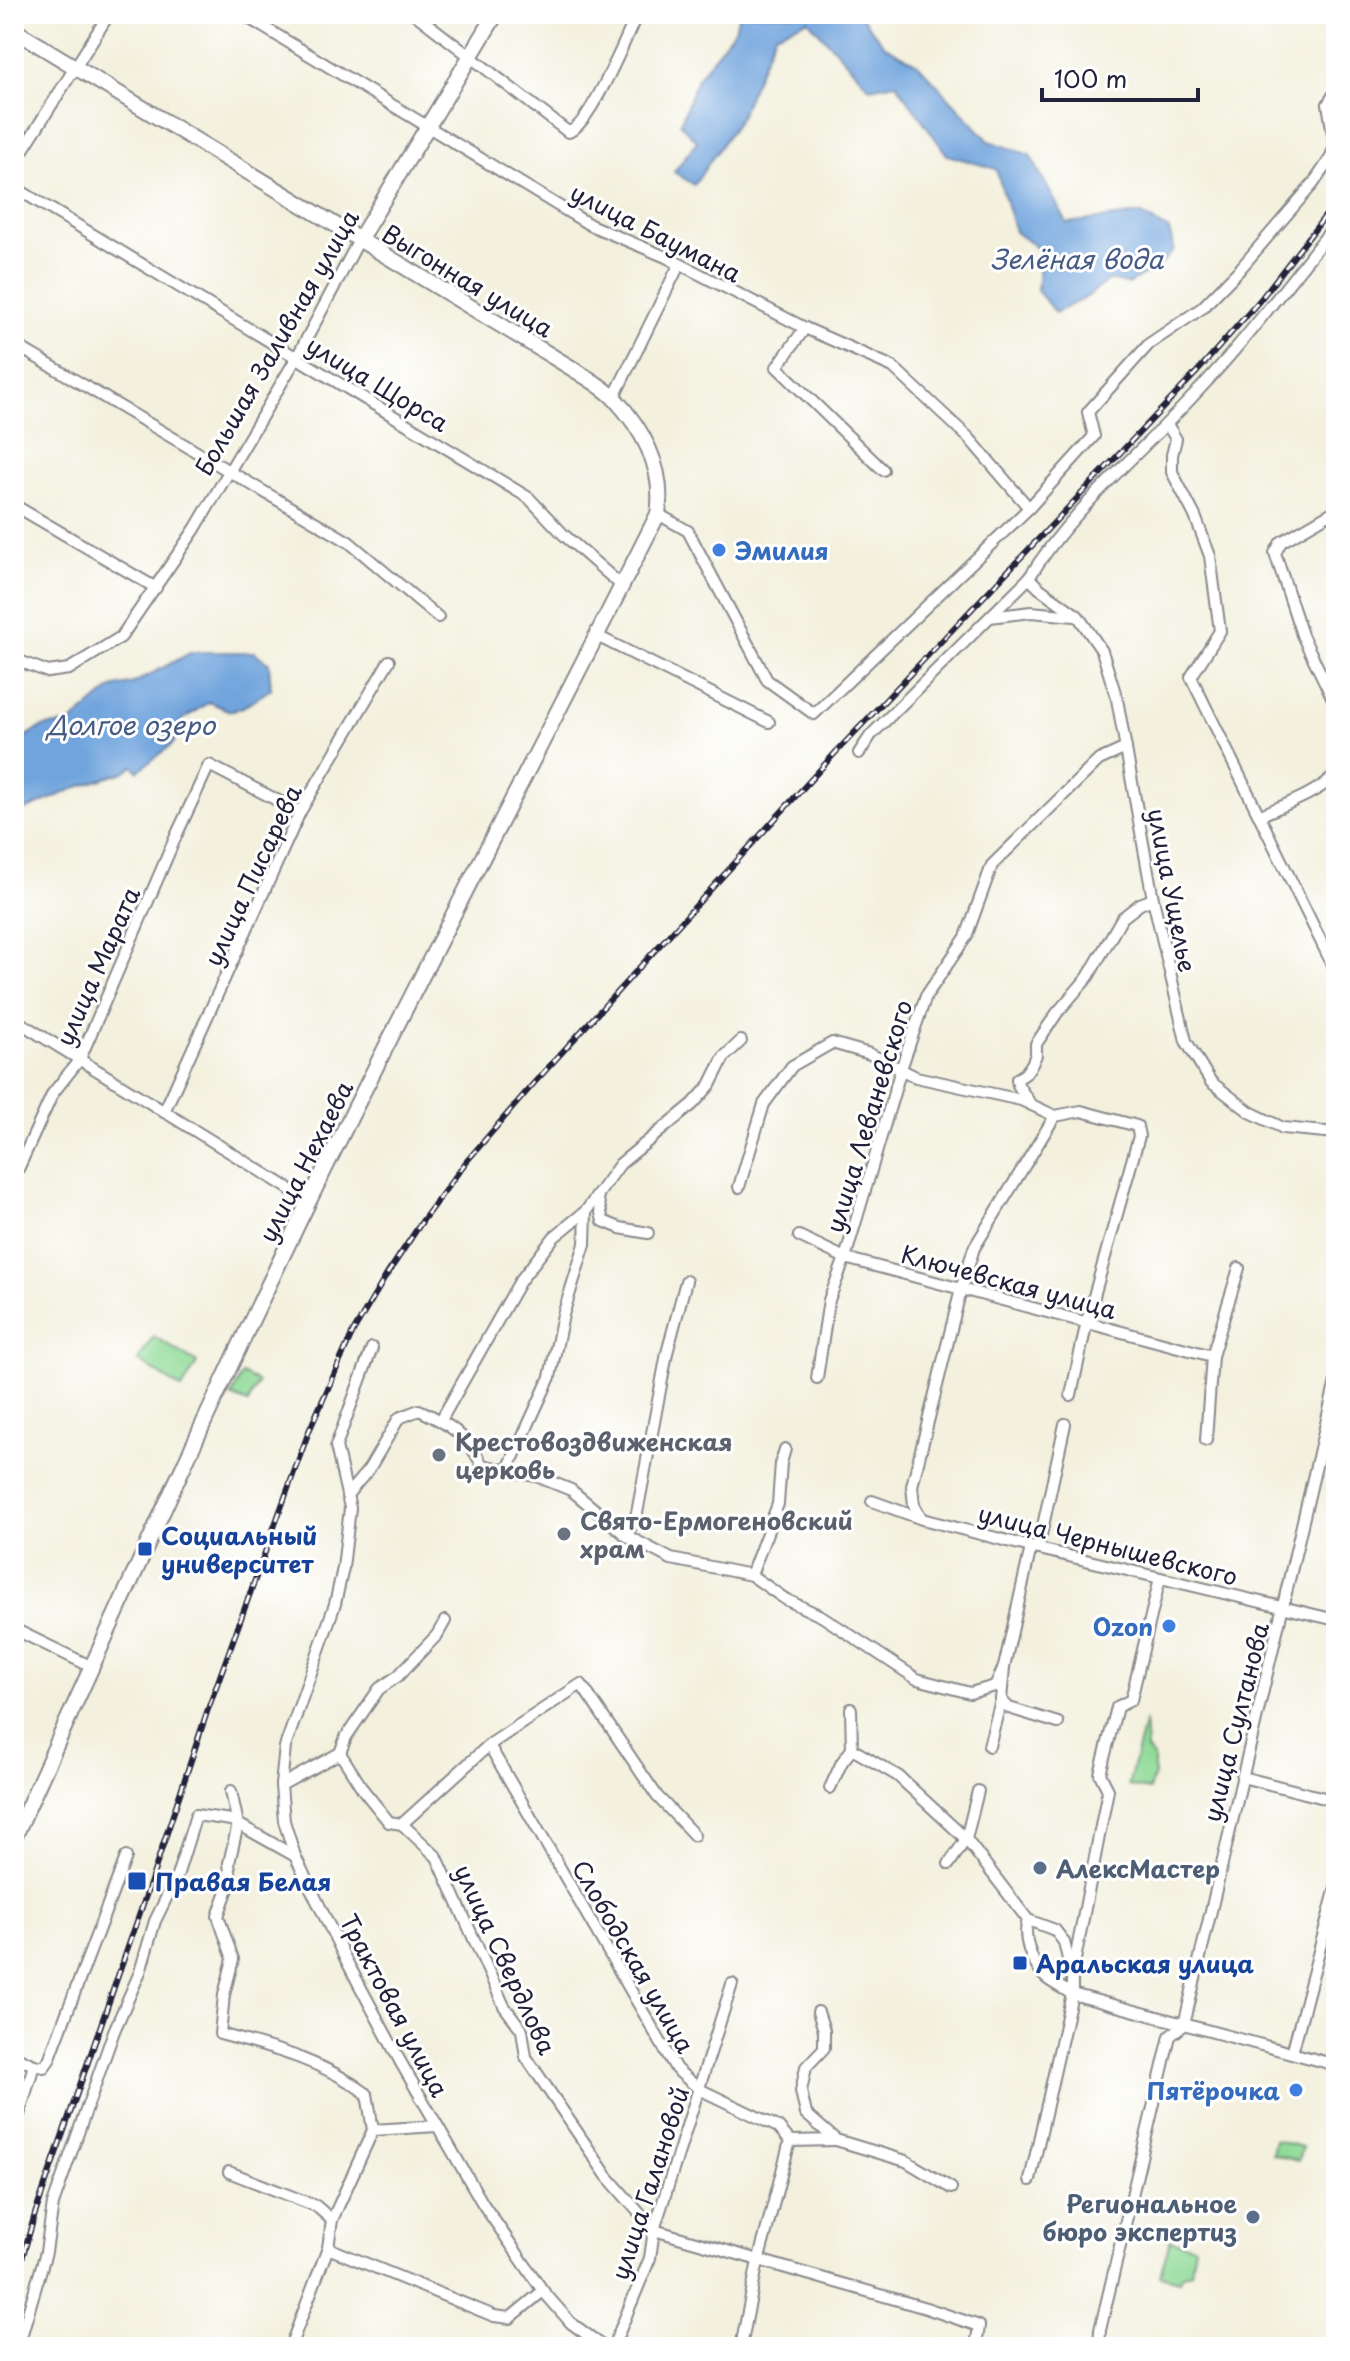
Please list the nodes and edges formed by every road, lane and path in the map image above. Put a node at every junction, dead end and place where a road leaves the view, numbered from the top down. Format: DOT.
graph roads {
  1 [pos="109,14"];
  2 [pos="242,14"];
  3 [pos="415,14"];
  4 [pos="496,14"];
  5 [pos="637,14"];
  6 [pos="14,30"];
  7 [pos="471,56"];
  8 [pos="75,66"];
  9 [pos="1336,91"];
  10 [pos="428,128"];
  11 [pos="14,164"];
  12 [pos="14,187"];
  13 [pos="1336,224"];
  14 [pos="359,240"];
  15 [pos="679,265"];
  16 [pos="805,328"];
  17 [pos="14,344"];
  18 [pos="297,357"];
  19 [pos="614,397"];
  20 [pos="1167,424"];
  21 [pos="883,470"];
  22 [pos="228,471"];
  23 [pos="14,505"];
  24 [pos="1029,508"];
  25 [pos="1336,510"];
  26 [pos="658,514"];
  27 [pos="1029,578"];
  28 [pos="622,586"];
  29 [pos="156,588"];
  30 [pos="1078,616"];
  31 [pos="438,617"];
  32 [pos="990,617"];
  33 [pos="597,636"];
  34 [pos="14,659"];
  35 [pos="389,661"];
  36 [pos="1336,705"];
  37 [pos="769,722"];
  38 [pos="1126,748"];
  39 [pos="859,753"];
  40 [pos="1336,775"];
  41 [pos="300,812"];
  42 [pos="1259,816"];
  43 [pos="1153,899"];
  44 [pos="1336,972"];
  45 [pos="14,1019"];
  46 [pos="741,1041"];
  47 [pos="80,1059"];
  48 [pos="901,1069"];
  49 [pos="1030,1104"];
  50 [pos="164,1112"];
  51 [pos="1055,1116"];
  52 [pos="1336,1133"];
  53 [pos="14,1178"];
  54 [pos="739,1187"];
  55 [pos="597,1196"];
  56 [pos="309,1201"];
  57 [pos="586,1211"];
  58 [pos="648,1233"];
  59 [pos="799,1236"];
  60 [pos="845,1258"];
  61 [pos="1239,1268"];
  62 [pos="686,1281"];
  63 [pos="961,1289"];
  64 [pos="1087,1321"];
  65 [pos="372,1348"];
  66 [pos="1212,1356"];
  67 [pos="817,1378"];
  68 [pos="1336,1381"];
  69 [pos="1071,1395"];
  70 [pos="441,1420"];
  71 [pos="1065,1424"];
  72 [pos="1206,1440"];
  73 [pos="785,1449"];
  74 [pos="508,1469"];
  75 [pos="347,1495"];
  76 [pos="872,1501"];
  77 [pos="922,1519"];
  78 [pos="627,1536"];
  79 [pos="1035,1548"];
  80 [pos="751,1575"];
  81 [pos="1160,1578"];
  82 [pos="1283,1607"];
  83 [pos="1336,1620"];
  84 [pos="445,1621"];
  85 [pos="14,1629"];
  86 [pos="92,1667"];
  87 [pos="1004,1667"];
  88 [pos="1001,1700"];
  89 [pos="851,1709"];
  90 [pos="1058,1723"];
  91 [pos="489,1745"];
  92 [pos="989,1746"];
  93 [pos="852,1749"];
  94 [pos="340,1753"];
  95 [pos="1242,1777"];
  96 [pos="281,1785"];
  97 [pos="830,1788"];
  98 [pos="231,1791"];
  99 [pos="978,1791"];
  100 [pos="1336,1801"];
  101 [pos="238,1824"];
  102 [pos="402,1824"];
  103 [pos="694,1835"];
  104 [pos="14,1838"];
  105 [pos="966,1839"];
  106 [pos="295,1856"];
  107 [pos="126,1857"];
  108 [pos="949,1864"];
  109 [pos="1336,1887"];
  110 [pos="1028,1920"];
  111 [pos="1072,1976"];
  112 [pos="732,1984"];
  113 [pos="1072,1994"];
  114 [pos="818,2012"];
  115 [pos="1184,2025"];
  116 [pos="1292,2053"];
  117 [pos="14,2056"];
  118 [pos="34,2065"];
  119 [pos="1336,2065"];
  120 [pos="699,2089"];
  121 [pos="19,2115"];
  122 [pos="437,2126"];
  123 [pos="373,2130"];
  124 [pos="836,2140"];
  125 [pos="790,2141"];
  126 [pos="229,2172"];
  127 [pos="1030,2180"];
  128 [pos="951,2188"];
  129 [pos="332,2220"];
  130 [pos="654,2230"];
  131 [pos="328,2248"];
  132 [pos="758,2259"];
  133 [pos="543,2291"];
  134 [pos="18,2347"];
  135 [pos="290,2347"];
  136 [pos="604,2347"];
  137 [pos="613,2347"];
  138 [pos="741,2347"];
  139 [pos="976,2347"];
  140 [pos="1099,2347"];
  1 -- 8 [label="street"];
  2 -- 10 [label="street, улица Баумана"];
  3 -- 7 [label="street"];
  4 -- 7 [label="street, Большая Заливная улица"];
  5 -- 7 [label="street"];
  6 -- 8 [label="street, Выгонная улица"];
  7 -- 10 [label="street, Большая Заливная улица"];
  8 -- 11 [label="street"];
  8 -- 14 [label="street, Выгонная улица"];
  9 -- 24 [label="street"];
  10 -- 14 [label="street, Большая Заливная улица"];
  10 -- 15 [label="street, улица Баумана"];
  12 -- 18 [label="street, улица Щорса"];
  13 -- 20 [label="street"];
  14 -- 18 [label="street, Большая Заливная улица"];
  14 -- 19 [label="street, Выгонная улица"];
  15 -- 16 [label="street, улица Баумана"];
  15 -- 19 [label="street"];
  16 -- 21 [label="street"];
  16 -- 24 [label="street, улица Баумана"];
  17 -- 22 [label="street"];
  18 -- 22 [label="street, Большая Заливная улица"];
  18 -- 28 [label="street, улица Щорса"];
  19 -- 26 [label="street, Выгонная улица"];
  20 -- 27 [label="street"];
  20 -- 42 [label="street"];
  22 -- 29 [label="street, Большая Заливная улица"];
  22 -- 31 [label="street"];
  23 -- 29 [label="street"];
  24 -- 26 [label="street"];
  25 -- 36 [label="street"];
  26 -- 28 [label="street, улица Нехаева"];
  27 -- 30 [label="street, улица Ущелье"];
  27 -- 32 [label="street"];
  28 -- 33 [label="street, улица Нехаева"];
  29 -- 34 [label="street, Большая Заливная улица"];
  30 -- 32 [label="street"];
  30 -- 38 [label="street, улица Ущелье"];
  32 -- 39 [label="street"];
  33 -- 37 [label="street"];
  33 -- 56 [label="street, улица Нехаева"];
  35 -- 41 [label="street, улица Писарева"];
  38 -- 43 [label="street, улица Ущелье"];
  38 -- 48 [label="street, улица Леваневского"];
  40 -- 42 [label="street"];
  41 -- 47 [label="street, улица Марата"];
  41 -- 50 [label="street, улица Писарева"];
  42 -- 44 [label="street"];
  43 -- 49 [label="street"];
  43 -- 52 [label="street, улица Ущелье"];
  45 -- 47 [label="street"];
  46 -- 55 [label="street"];
  47 -- 50 [label="street"];
  47 -- 53 [label="street, улица Марата"];
  48 -- 49 [label="street"];
  48 -- 54 [label="street"];
  48 -- 60 [label="street, улица Леваневского"];
  49 -- 51 [label="street"];
  50 -- 56 [label="street"];
  51 -- 63 [label="street"];
  51 -- 64 [label="street"];
  55 -- 57 [label="street"];
  55 -- 58 [label="street"];
  56 -- 86 [label="street, улица Нехаева"];
  57 -- 70 [label="street"];
  57 -- 74 [label="street"];
  59 -- 60 [label="street, Ключевская улица"];
  60 -- 63 [label="street, Ключевская улица"];
  60 -- 67 [label="street, улица Леваневского"];
  61 -- 66 [label="street"];
  62 -- 78 [label="street"];
  63 -- 64 [label="street, Ключевская улица"];
  63 -- 77 [label="street"];
  64 -- 66 [label="street, Ключевская улица"];
  64 -- 69 [label="street"];
  65 -- 75 [label="street, Трактовая улица"];
  66 -- 72 [label="street"];
  68 -- 82 [label="street, улица Султанова"];
  70 -- 74 [label="street"];
  70 -- 75 [label="street"];
  71 -- 79 [label="street"];
  73 -- 80 [label="street"];
  74 -- 78 [label="street"];
  75 -- 96 [label="street, Трактовая улица"];
  76 -- 77 [label="street, улица Чернышевского"];
  77 -- 79 [label="street, улица Чернышевского"];
  78 -- 80 [label="street"];
  79 -- 81 [label="street, улица Чернышевского"];
  79 -- 87 [label="street"];
  80 -- 87 [label="street"];
  81 -- 82 [label="street, улица Чернышевского"];
  81 -- 111 [label="street"];
  82 -- 83 [label="street, улица Чернышевского"];
  82 -- 95 [label="street, улица Султанова"];
  84 -- 94 [label="street"];
  85 -- 86 [label="street"];
  86 -- 104 [label="street, улица Нехаева"];
  87 -- 88 [label="street"];
  88 -- 90 [label="street"];
  88 -- 92 [label="street"];
  89 -- 93 [label="street"];
  91 -- 102 [label="street"];
  91 -- 103 [label="street"];
  91 -- 120 [label="street, Слободская улица"];
  93 -- 97 [label="street"];
  93 -- 105 [label="street"];
  94 -- 96 [label="street"];
  94 -- 102 [label="street, улица Свердлова"];
  95 -- 100 [label="street"];
  95 -- 115 [label="street, улица Султанова"];
  96 -- 106 [label="street, Трактовая улица"];
  98 -- 101 [label="street"];
  99 -- 105 [label="street"];
  101 -- 106 [label="street"];
  101 -- 123 [label="street"];
  101 -- 134 [label="street"];
  102 -- 130 [label="street, улица Свердлова"];
  105 -- 108 [label="street"];
  105 -- 110 [label="street"];
  106 -- 122 [label="street, Трактовая улица"];
  107 -- 118 [label="street"];
  109 -- 116 [label="street"];
  110 -- 111 [label="street"];
  110 -- 113 [label="street"];
  111 -- 113 [label="street"];
  112 -- 120 [label="street, улица Галановой"];
  113 -- 115 [label="street"];
  113 -- 127 [label="street"];
  114 -- 124 [label="street"];
  115 -- 116 [label="street"];
  115 -- 140 [label="street, улица Султанова"];
  116 -- 119 [label="street"];
  117 -- 118 [label="street"];
  118 -- 121 [label="street"];
  120 -- 125 [label="street, Слободская улица"];
  120 -- 130 [label="street, улица Галановой"];
  122 -- 123 [label="street"];
  122 -- 133 [label="street, Трактовая улица"];
  123 -- 129 [label="street"];
  124 -- 125 [label="street"];
  124 -- 128 [label="street"];
  125 -- 132 [label="street"];
  126 -- 129 [label="street"];
  129 -- 131 [label="street"];
  130 -- 132 [label="street"];
  130 -- 137 [label="street, улица Галановой"];
  131 -- 133 [label="street"];
  131 -- 135 [label="street"];
  132 -- 138 [label="street"];
  132 -- 139 [label="street"];
  133 -- 136 [label="street, Трактовая улица"];
}
